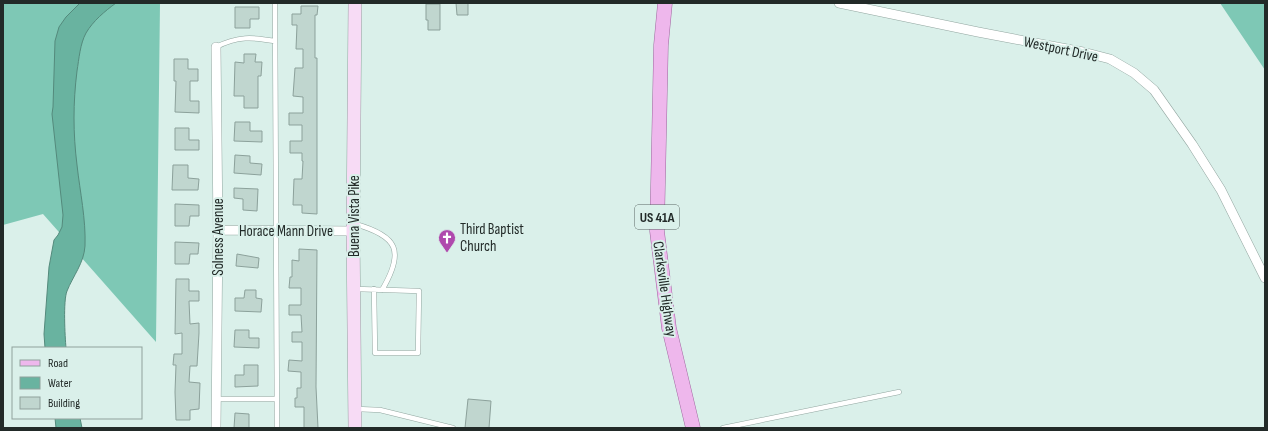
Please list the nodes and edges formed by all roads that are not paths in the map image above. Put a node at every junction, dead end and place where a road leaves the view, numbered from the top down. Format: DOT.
graph roads {
  1 [pos="355,3"];
  2 [pos="665,3"];
  3 [pos="839,3"];
  4 [pos="275,4"];
  5 [pos="275,41"];
  6 [pos="216,47"];
  7 [pos="353,227"];
  8 [pos="218,230"];
  9 [pos="275,230"];
  10 [pos="1265,278"];
  11 [pos="354,289"];
  12 [pos="374,290"];
  13 [pos="382,290"];
  14 [pos="899,392"];
  15 [pos="276,398"];
  16 [pos="217,400"];
  17 [pos="355,409"];
  18 [pos="216,428"];
  19 [pos="276,428"];
  20 [pos="355,428"];
  21 [pos="453,428"];
  22 [pos="693,428"];
  23 [pos="723,428"];
  1 -- 7 [label="main road, Buena Vista Pike"];
  2 -- 22 [label="main road, Clarksville Highway / US 41A"];
  3 -- 10 [label="street, Westport Drive"];
  4 -- 5 [label="lane"];
  5 -- 6 [label="lane"];
  5 -- 9 [label="lane"];
  6 -- 8 [label="street, Solness Avenue"];
  7 -- 9 [label="street, Horace Mann Drive"];
  7 -- 11 [label="main road, Buena Vista Pike"];
  7 -- 13 [label="lane"];
  8 -- 9 [label="street, Horace Mann Drive"];
  8 -- 16 [label="street, Solness Avenue"];
  9 -- 15 [label="lane"];
  11 -- 12 [label="lane"];
  11 -- 17 [label="main road, Buena Vista Pike"];
  12 -- 13 [label="lane"];
  12 -- 13 [label="lane"];
  14 -- 23 [label="lane"];
  15 -- 16 [label="lane"];
  15 -- 19 [label="lane"];
  16 -- 18 [label="street, Solness Avenue"];
  17 -- 20 [label="main road, Buena Vista Pike"];
  17 -- 21 [label="lane"];
}
